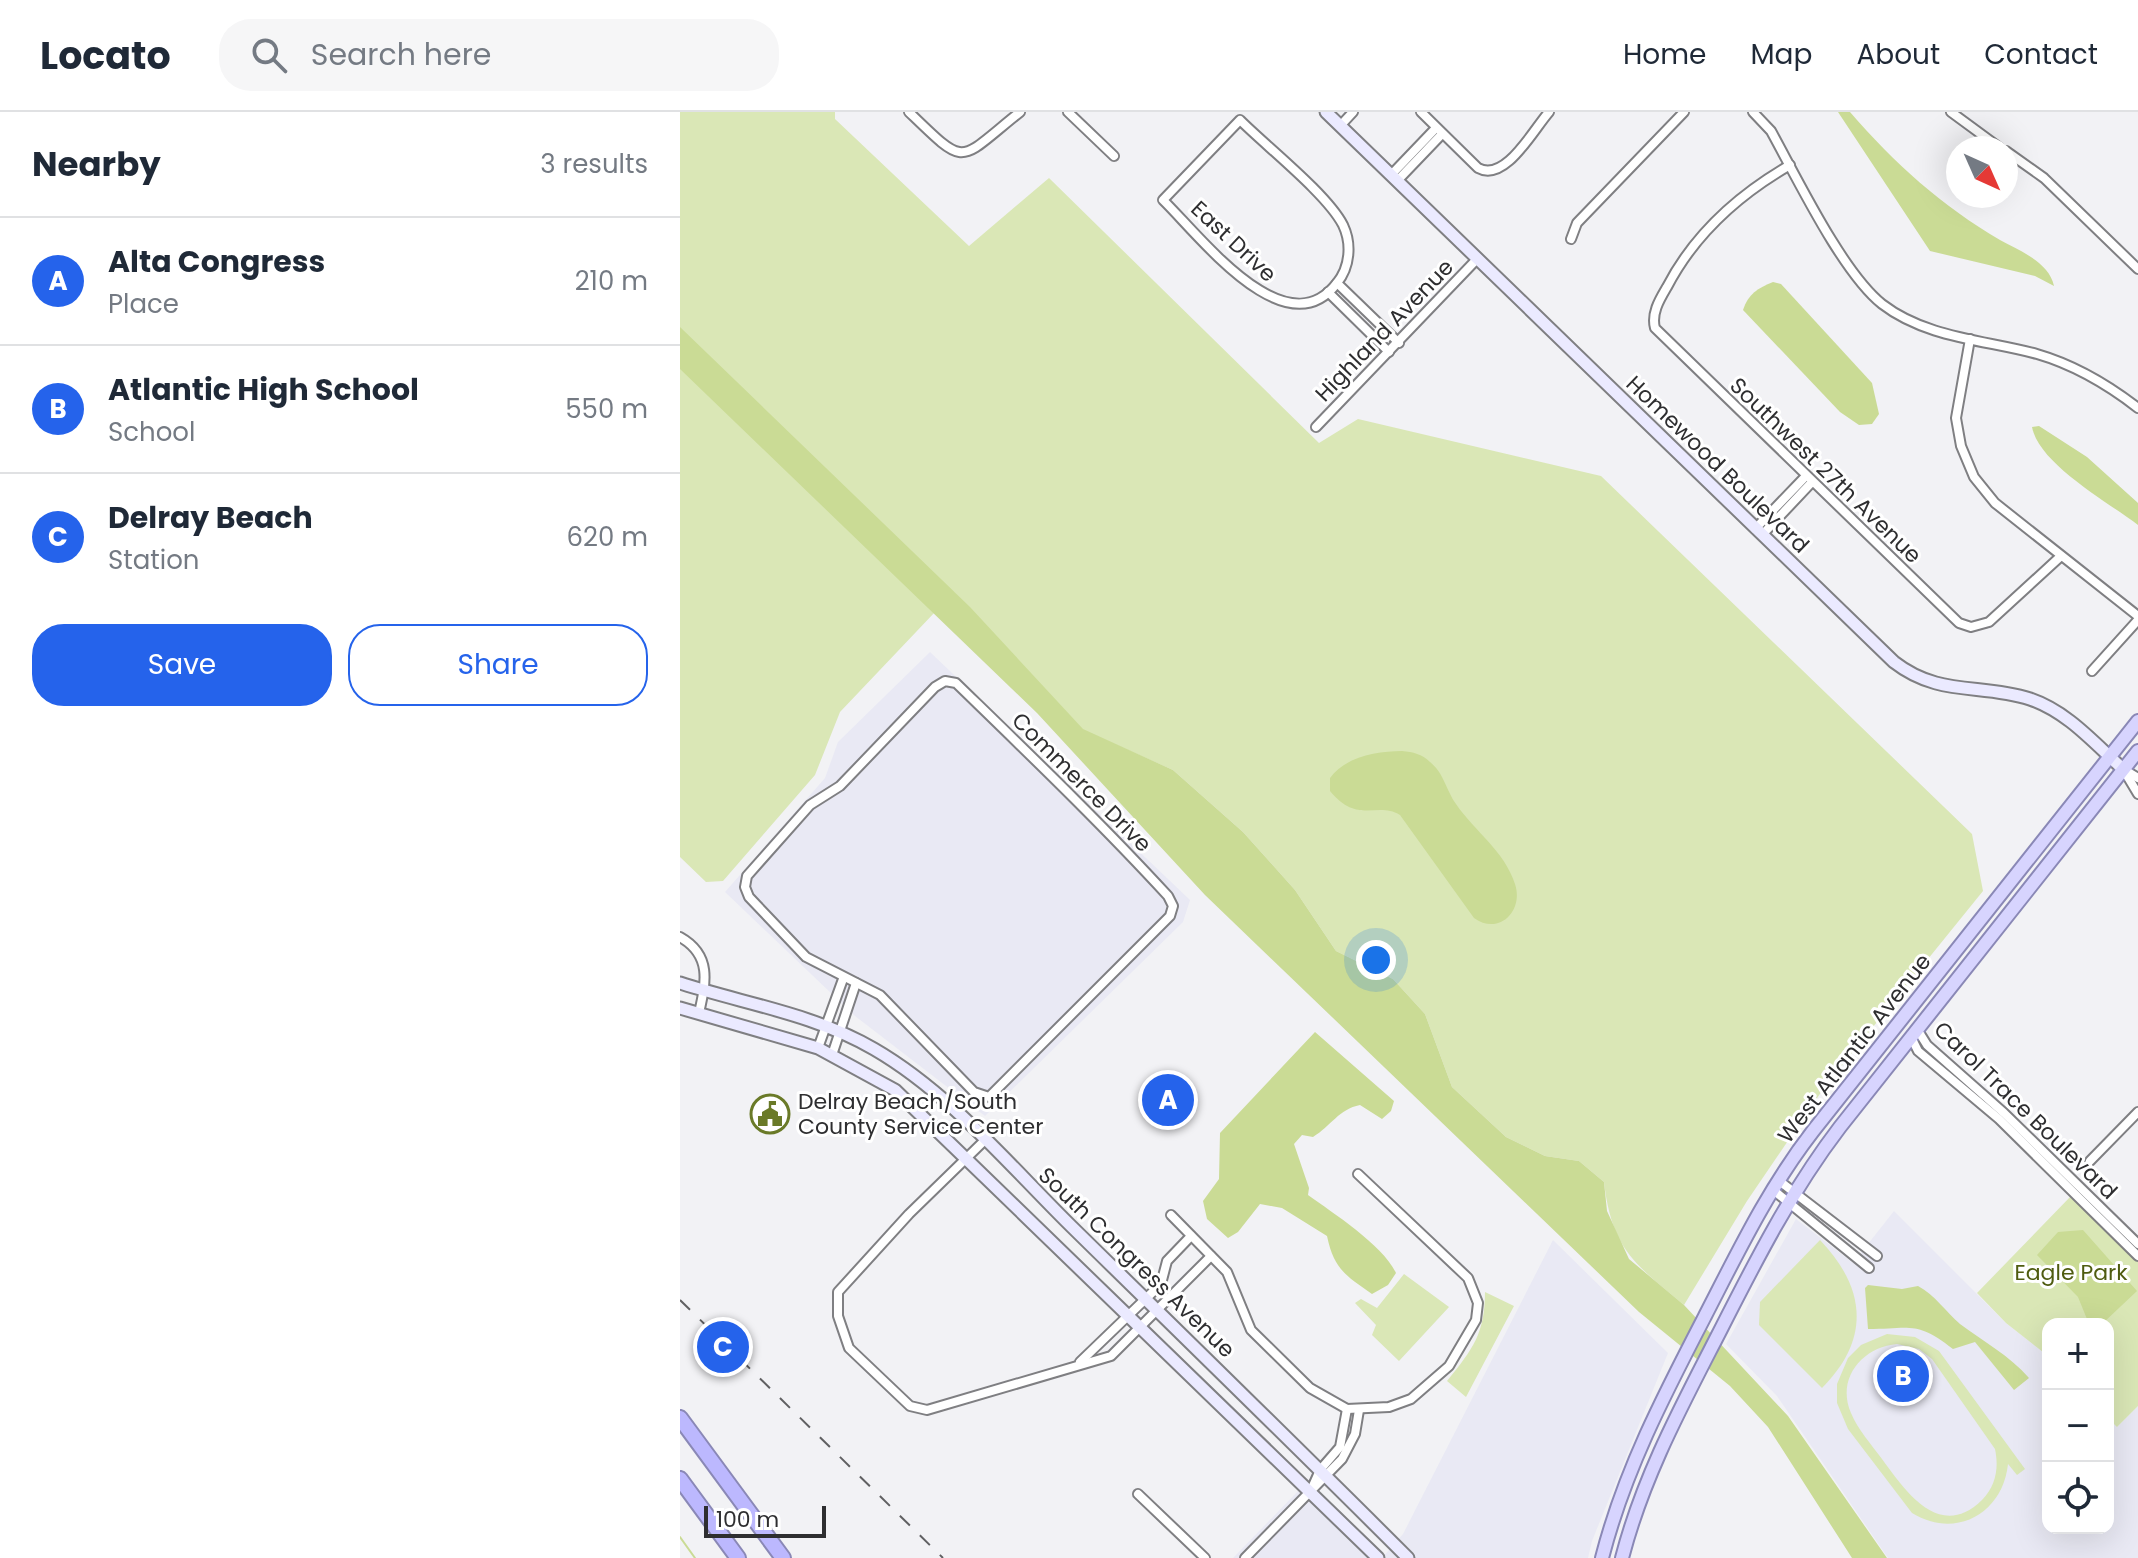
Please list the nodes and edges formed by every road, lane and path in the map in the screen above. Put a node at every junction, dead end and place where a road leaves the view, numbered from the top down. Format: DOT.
graph roads {
  1 [pos="909,112"];
  2 [pos="1020,112"];
  3 [pos="1070,112"];
  4 [pos="1326,112"];
  5 [pos="1353,112"];
  6 [pos="1421,112"];
  7 [pos="1549,112"];
  8 [pos="1684,112"];
  9 [pos="1753,112"];
  10 [pos="1951,112"];
  11 [pos="1340,126"];
  12 [pos="1439,131"];
  13 [pos="1984,136"];
  14 [pos="1114,156"];
  15 [pos="2018,160"];
  16 [pos="1790,165"];
  17 [pos="1394,178"];
  18 [pos="1571,239"];
  19 [pos="1478,258"];
  20 [pos="2138,269"];
  21 [pos="1333,288"];
  22 [pos="1970,339"];
  23 [pos="1399,343"];
  24 [pos="1389,352"];
  25 [pos="2138,408"];
  26 [pos="1316,427"];
  27 [pos="1809,479"];
  28 [pos="1758,532"];
  29 [pos="2061,556"];
  30 [pos="2138,618"];
  31 [pos="2092,671"];
  32 [pos="2138,721"];
  33 [pos="2138,751"];
  34 [pos="2109,757"];
  35 [pos="2123,769"];
  36 [pos="2138,778"];
  37 [pos="2138,794"];
  38 [pos="680,937"];
  39 [pos="843,979"];
  40 [pos="680,983"];
  41 [pos="856,983"];
  42 [pos="704,991"];
  43 [pos="1919,996"];
  44 [pos="680,1008"];
  45 [pos="699,1013"];
  46 [pos="825,1025"];
  47 [pos="838,1032"];
  48 [pos="1914,1033"];
  49 [pos="818,1048"];
  50 [pos="832,1055"];
  51 [pos="2138,1112"];
  52 [pos="984,1141"];
  53 [pos="967,1156"];
  54 [pos="2090,1161"];
  55 [pos="1358,1174"];
  56 [pos="1775,1185"];
  57 [pos="1792,1197"];
  58 [pos="1171,1215"];
  59 [pos="2107,1220"];
  60 [pos="1191,1236"];
  61 [pos="2138,1244"];
  62 [pos="1211,1256"];
  63 [pos="1877,1256"];
  64 [pos="2138,1256"];
  65 [pos="1869,1268"];
  66 [pos="1146,1298"];
  67 [pos="1158,1309"];
  68 [pos="1130,1315"];
  69 [pos="1143,1328"];
  70 [pos="1077,1365"];
  71 [pos="1347,1409"];
  72 [pos="1359,1410"];
  73 [pos="680,1418"];
  74 [pos="1647,1430"];
  75 [pos="1664,1438"];
  76 [pos="1323,1473"];
  77 [pos="680,1479"];
  78 [pos="1310,1492"];
  79 [pos="1138,1494"];
  80 [pos="738,1558"];
  81 [pos="783,1558"];
  82 [pos="1205,1558"];
  83 [pos="1245,1558"];
  84 [pos="1378,1558"];
  85 [pos="1408,1558"];
  86 [pos="1602,1558"];
  87 [pos="1622,1558"];
  1 -- 2 [label="street"];
  3 -- 14 [label="street"];
  4 -- 11 [label="main road, Homewood Boulevard"];
  5 -- 11 [label="street"];
  6 -- 12 [label="street"];
  7 -- 12 [label="street"];
  8 -- 18 [label="street"];
  9 -- 16 [label="street"];
  10 -- 13 [label="street"];
  11 -- 17 [label="main road, Homewood Boulevard"];
  12 -- 17 [label="street"];
  15 -- 20 [label="street"];
  16 -- 22 [label="street"];
  16 -- 27 [label="street, Southwest 27th Avenue"];
  17 -- 19 [label="main road, Homewood Boulevard"];
  19 -- 23 [label="street, Highland Avenue"];
  19 -- 28 [label="main road, Homewood Boulevard"];
  21 -- 21 [label="street, East Drive"];
  21 -- 23 [label="street"];
  21 -- 24 [label="street"];
  22 -- 25 [label="street"];
  22 -- 29 [label="street"];
  23 -- 24 [label="street, Highland Avenue"];
  24 -- 26 [label="street, Highland Avenue"];
  27 -- 28 [label="street"];
  27 -- 29 [label="street, Southwest 27th Avenue"];
  28 -- 34 [label="main road, Homewood Boulevard"];
  29 -- 30 [label="street"];
  30 -- 31 [label="street"];
  32 -- 34 [label="main road, West Atlantic Avenue"];
  33 -- 35 [label="main road, West Atlantic Avenue"];
  34 -- 35 [label="main road, Homewood Boulevard"];
  34 -- 43 [label="main road, West Atlantic Avenue"];
  35 -- 36 [label="street"];
  35 -- 37 [label="street"];
  35 -- 48 [label="main road, West Atlantic Avenue"];
  38 -- 42 [label="street"];
  39 -- 41 [label="street, Commerce Drive"];
  39 -- 41 [label="street, Commerce Drive"];
  39 -- 46 [label="street"];
  40 -- 42 [label="main road, South Congress Avenue"];
  41 -- 47 [label="street"];
  42 -- 45 [label="street"];
  42 -- 46 [label="main road, South Congress Avenue"];
  43 -- 48 [label="main road"];
  43 -- 56 [label="main road, West Atlantic Avenue"];
  44 -- 45 [label="main road, South Congress Avenue"];
  45 -- 49 [label="main road, South Congress Avenue"];
  46 -- 47 [label="main road, South Congress Avenue"];
  46 -- 49 [label="street"];
  47 -- 50 [label="street"];
  47 -- 52 [label="main road, South Congress Avenue"];
  48 -- 57 [label="main road, West Atlantic Avenue"];
  48 -- 59 [label="street, Carol Trace Boulevard"];
  49 -- 50 [label="main road, South Congress Avenue"];
  50 -- 53 [label="main road, South Congress Avenue"];
  51 -- 54 [label="street"];
  52 -- 53 [label="street"];
  52 -- 66 [label="main road, South Congress Avenue"];
  53 -- 68 [label="main road, South Congress Avenue"];
  53 -- 70 [label="street"];
  55 -- 72 [label="street"];
  56 -- 57 [label="street"];
  56 -- 74 [label="main road, West Atlantic Avenue"];
  57 -- 63 [label="street"];
  57 -- 65 [label="street"];
  57 -- 75 [label="main road, West Atlantic Avenue"];
  58 -- 60 [label="street"];
  59 -- 61 [label="street"];
  59 -- 64 [label="street"];
  60 -- 62 [label="street"];
  60 -- 66 [label="street"];
  62 -- 67 [label="street"];
  62 -- 71 [label="street"];
  66 -- 67 [label="main road, South Congress Avenue"];
  66 -- 68 [label="street"];
  67 -- 69 [label="street"];
  67 -- 76 [label="main road, South Congress Avenue"];
  68 -- 69 [label="main road, South Congress Avenue"];
  68 -- 70 [label="street"];
  69 -- 70 [label="street"];
  69 -- 78 [label="main road, South Congress Avenue"];
  71 -- 72 [label="street"];
  71 -- 76 [label="street"];
  72 -- 76 [label="street"];
  73 -- 81 [label="highway"];
  74 -- 75 [label="street"];
  74 -- 86 [label="main road, West Atlantic Avenue"];
  75 -- 87 [label="main road, West Atlantic Avenue"];
  76 -- 78 [label="street"];
  76 -- 85 [label="main road, South Congress Avenue"];
  77 -- 80 [label="highway"];
  78 -- 83 [label="street"];
  78 -- 84 [label="main road, South Congress Avenue"];
  79 -- 82 [label="street"];
}
